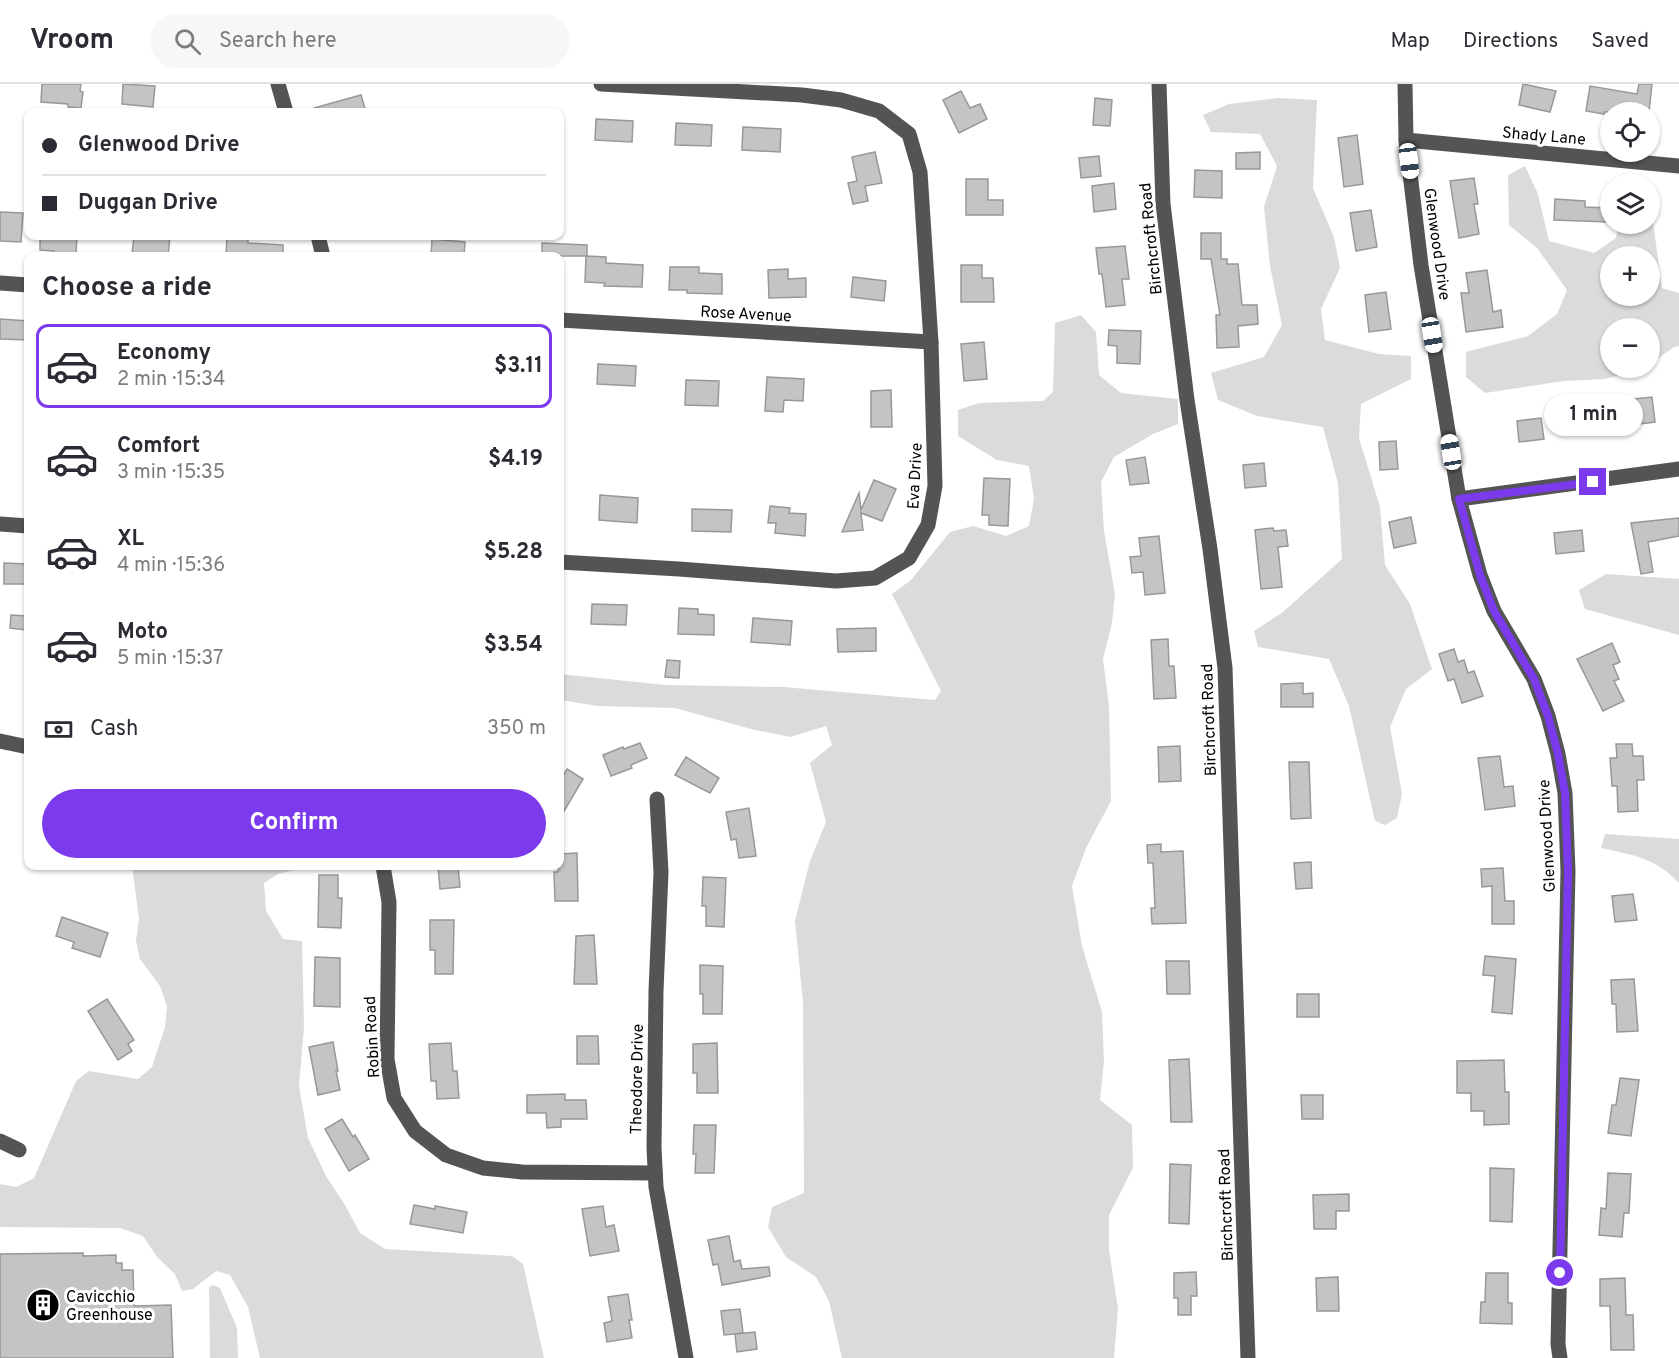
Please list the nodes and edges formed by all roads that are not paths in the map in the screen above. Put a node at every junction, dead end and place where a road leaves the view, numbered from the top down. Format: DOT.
graph roads {
  1 [pos="278,84"];
  2 [pos="601,84"];
  3 [pos="1159,84"];
  4 [pos="1405,84"];
  5 [pos="284,108"];
  6 [pos="1406,140"];
  7 [pos="1679,166"];
  8 [pos="0,283"];
  9 [pos="24,285"];
  10 [pos="564,320"];
  11 [pos="931,342"];
  12 [pos="1679,469"];
  13 [pos="1459,499"];
  14 [pos="0,524"];
  15 [pos="24,526"];
  16 [pos="564,562"];
  17 [pos="0,741"];
  18 [pos="24,746"];
  19 [pos="657,799"];
  20 [pos="384,870"];
  21 [pos="0,1141"];
  22 [pos="19,1150"];
  23 [pos="655,1173"];
  24 [pos="686,1358"];
  25 [pos="1248,1358"];
  26 [pos="1560,1358"];
  1 -- 5 [label="street"];
  2 -- 11 [label="street, Eva Drive"];
  3 -- 25 [label="street, Birchcroft Road"];
  4 -- 6 [label="street, Glenwood Drive"];
  6 -- 7 [label="street, Shady Lane"];
  6 -- 13 [label="street, Glenwood Drive"];
  8 -- 9 [label="street"];
  10 -- 11 [label="street, Rose Avenue"];
  11 -- 16 [label="street, Eva Drive"];
  12 -- 13 [label="street"];
  13 -- 26 [label="street, Glenwood Drive"];
  14 -- 15 [label="street"];
  17 -- 18 [label="street"];
  19 -- 23 [label="street, Theodore Drive"];
  20 -- 23 [label="street, Robin Road"];
  21 -- 22 [label="street"];
  23 -- 24 [label="street, Theodore Drive"];
}
